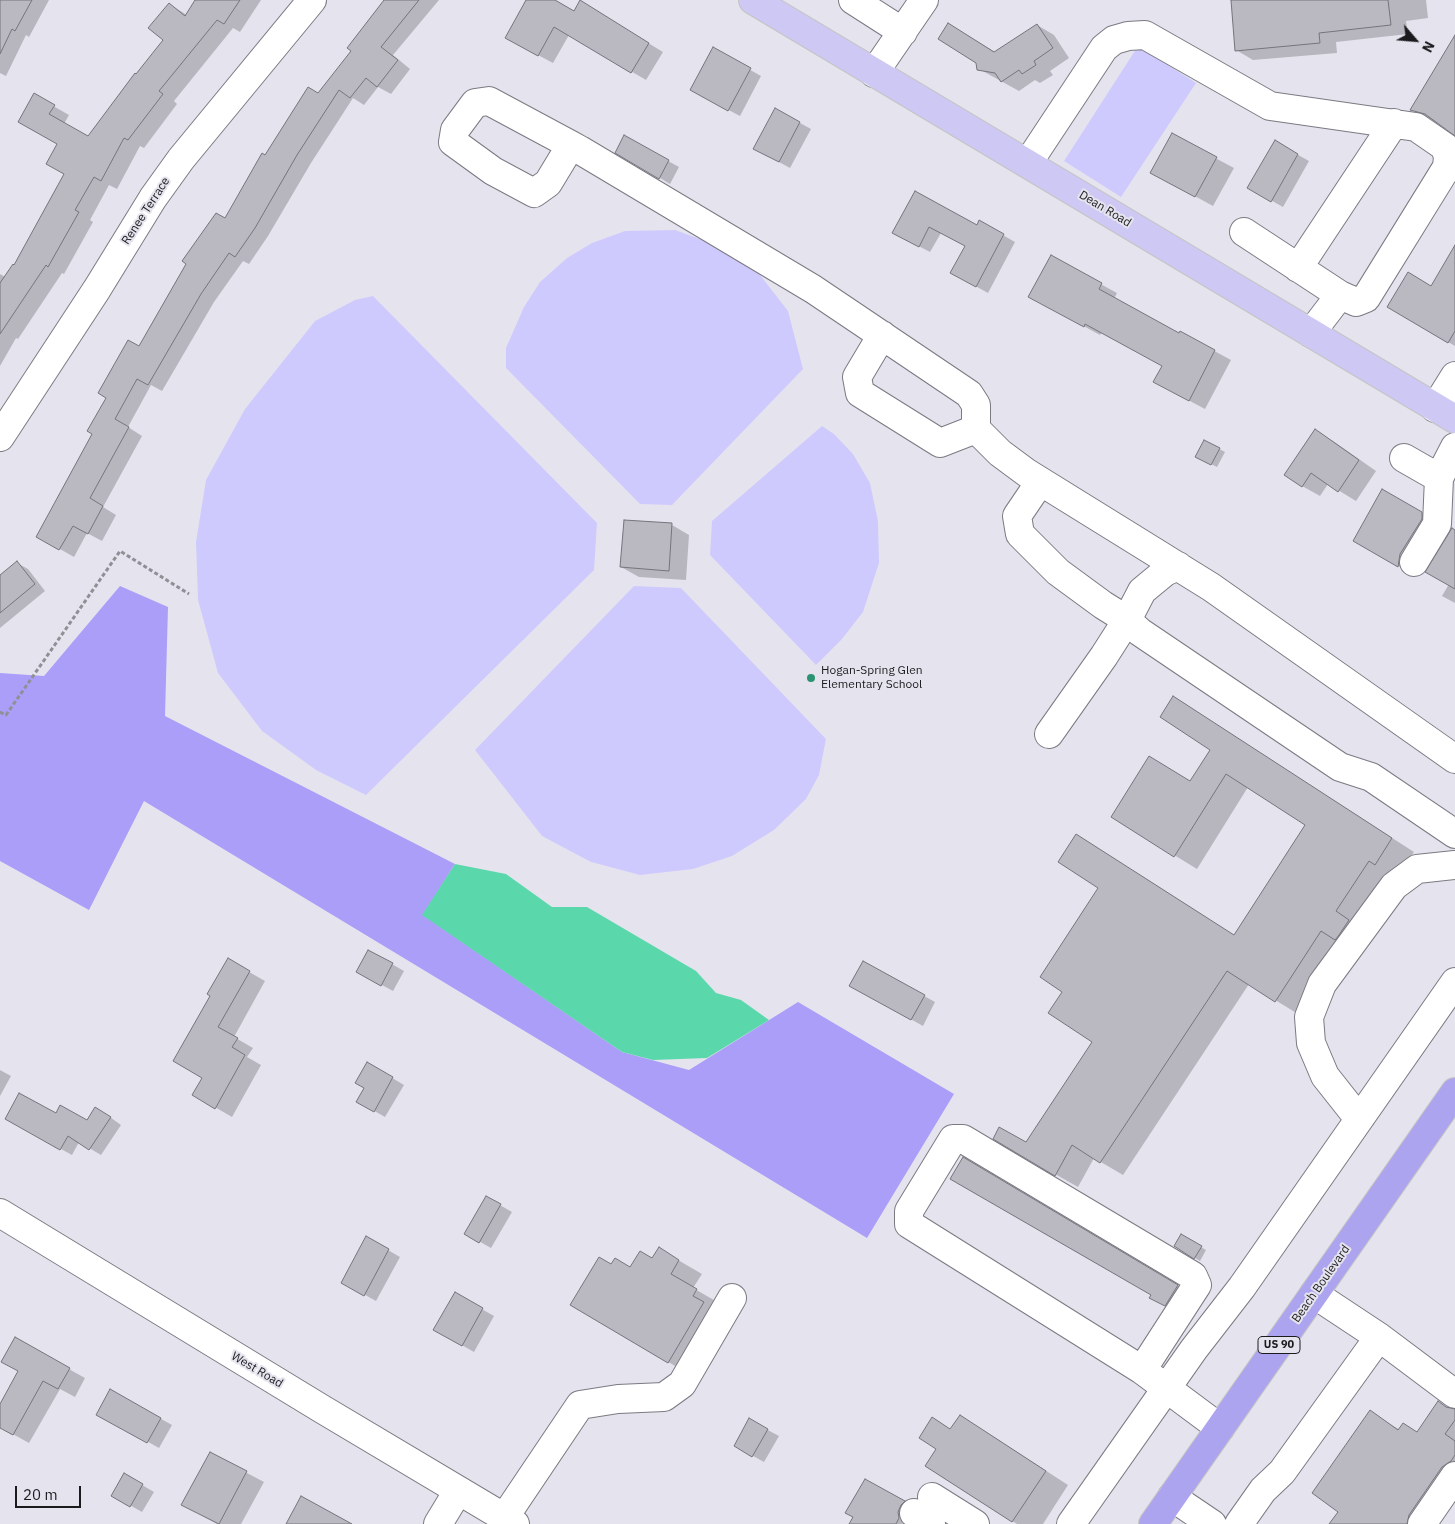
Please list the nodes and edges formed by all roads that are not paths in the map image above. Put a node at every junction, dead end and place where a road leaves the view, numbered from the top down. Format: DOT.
graph roads {
  1 [pos="312,0"];
  2 [pos="753,0"];
  3 [pos="853,0"];
  4 [pos="924,0"];
  5 [pos="903,32"];
  6 [pos="874,73"];
  7 [pos="1394,123"];
  8 [pos="571,145"];
  9 [pos="1028,163"];
  10 [pos="1244,232"];
  11 [pos="1298,268"];
  12 [pos="1340,295"];
  13 [pos="1311,333"];
  14 [pos="882,335"];
  15 [pos="1455,376"];
  16 [pos="1445,413"];
  17 [pos="976,429"];
  18 [pos="0,437"];
  19 [pos="1455,448"];
  20 [pos="1404,458"];
  21 [pos="1439,478"];
  22 [pos="1040,482"];
  23 [pos="1414,562"];
  24 [pos="1178,566"];
  25 [pos="1127,620"];
  26 [pos="1049,734"];
  27 [pos="1455,759"];
  28 [pos="1455,834"];
  29 [pos="1455,865"];
  30 [pos="1455,982"];
  31 [pos="1455,1092"];
  32 [pos="1359,1120"];
  33 [pos="0,1214"];
  34 [pos="1314,1294"];
  35 [pos="732,1298"];
  36 [pos="1379,1337"];
  37 [pos="1142,1370"];
  38 [pos="1167,1388"];
  39 [pos="1455,1394"];
  40 [pos="1220,1428"];
  41 [pos="1455,1476"];
  42 [pos="458,1491"];
  43 [pos="1172,1497"];
  44 [pos="926,1511"];
  45 [pos="509,1521"];
  46 [pos="438,1524"];
  47 [pos="975,1524"];
  48 [pos="1071,1524"];
  49 [pos="1153,1524"];
  50 [pos="1212,1524"];
  51 [pos="1239,1524"];
  52 [pos="1422,1524"];
  1 -- 18 [label="street, Renee Terrace"];
  2 -- 6 [label="main road, Dean Road"];
  3 -- 5 [label="street"];
  4 -- 5 [label="street"];
  5 -- 6 [label="street"];
  6 -- 9 [label="main road, Dean Road"];
  7 -- 9 [label="street"];
  7 -- 11 [label="street"];
  7 -- 12 [label="street"];
  8 -- 14 [label="street"];
  9 -- 13 [label="main road, Dean Road"];
  10 -- 11 [label="street"];
  11 -- 12 [label="street"];
  12 -- 13 [label="street"];
  13 -- 16 [label="main road, Dean Road"];
  14 -- 17 [label="street"];
  14 -- 17 [label="street"];
  15 -- 16 [label="street"];
  17 -- 22 [label="street"];
  19 -- 21 [label="street"];
  20 -- 21 [label="street"];
  21 -- 23 [label="street"];
  22 -- 24 [label="street"];
  22 -- 25 [label="street"];
  24 -- 25 [label="street"];
  24 -- 27 [label="street"];
  25 -- 26 [label="street"];
  25 -- 28 [label="street"];
  29 -- 32 [label="street"];
  30 -- 32 [label="street"];
  31 -- 34 [label="highway, Beach Boulevard / US 90"];
  32 -- 38 [label="street"];
  33 -- 42 [label="street, West Road"];
  34 -- 36 [label="street"];
  34 -- 40 [label="highway, Beach Boulevard / US 90"];
  35 -- 45 [label="street"];
  36 -- 39 [label="street"];
  36 -- 51 [label="street"];
  37 -- 37 [label="street"];
  37 -- 38 [label="street"];
  38 -- 40 [label="street"];
  38 -- 48 [label="street"];
  40 -- 43 [label="highway, Beach Boulevard / US 90"];
  41 -- 52 [label="street"];
  42 -- 45 [label="street, West Road"];
  42 -- 46 [label="street"];
  43 -- 49 [label="highway, Beach Boulevard / US 90"];
  43 -- 50 [label="street"];
  44 -- 47 [label="street"];
}
